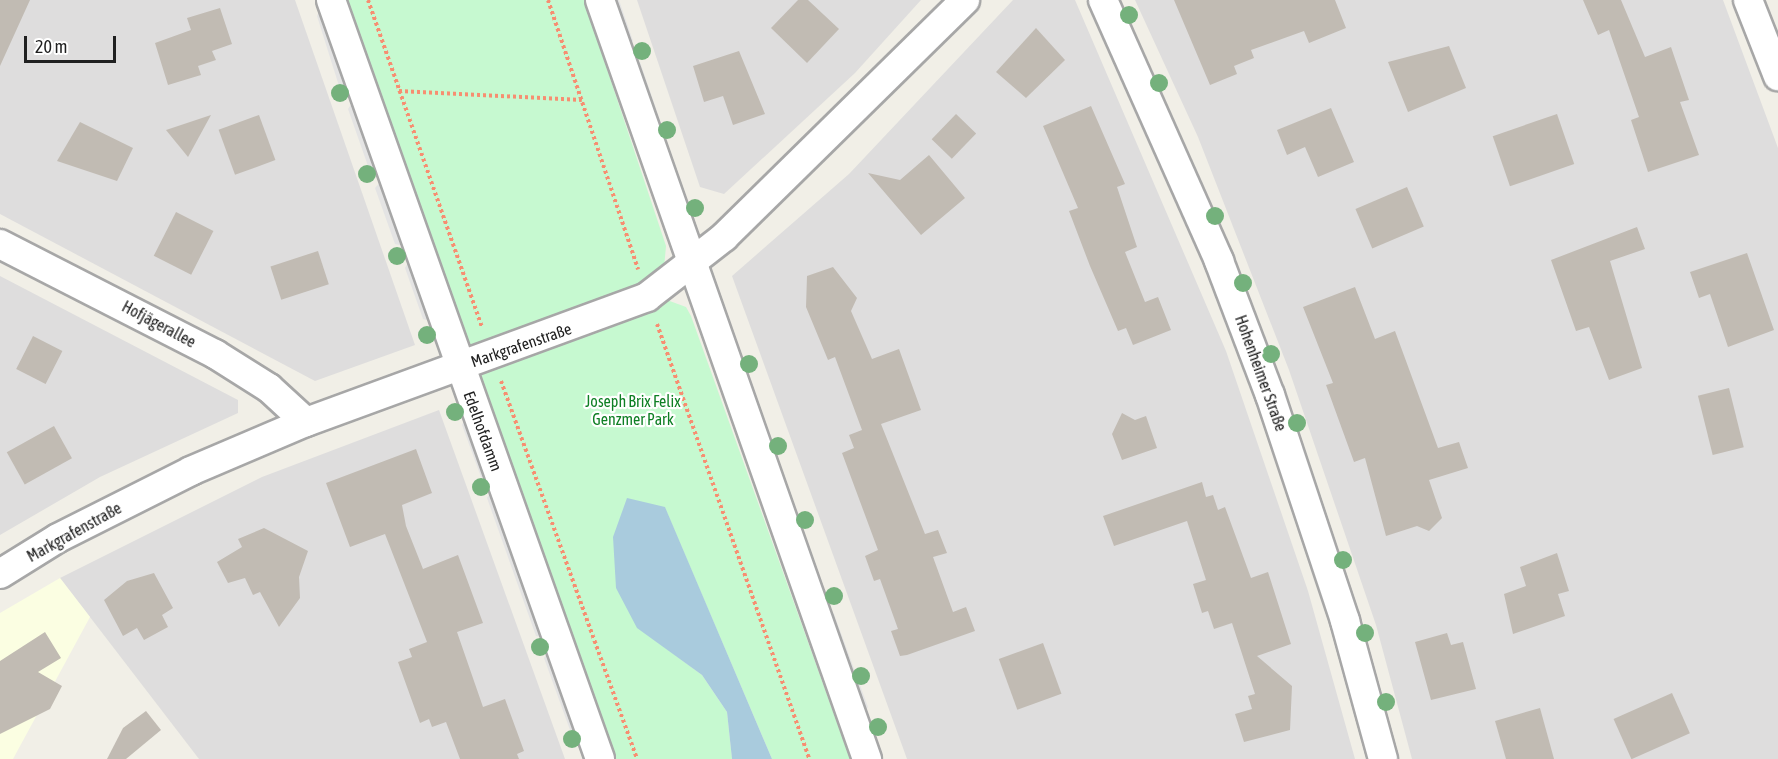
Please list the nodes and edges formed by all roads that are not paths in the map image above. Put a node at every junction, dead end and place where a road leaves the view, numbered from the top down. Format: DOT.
graph roads {
  1 [pos="332,0"];
  2 [pos="600,0"];
  3 [pos="965,0"];
  4 [pos="1103,0"];
  5 [pos="1748,0"];
  6 [pos="1778,76"];
  7 [pos="0,244"];
  8 [pos="690,268"];
  9 [pos="459,366"];
  10 [pos="306,422"];
  11 [pos="0,574"];
  12 [pos="600,759"];
  13 [pos="867,759"];
  14 [pos="1383,759"];
  1 -- 9 [label="street, Edelhofdamm"];
  2 -- 8 [label="street"];
  3 -- 8 [label="street, Markgrafenstraße"];
  4 -- 14 [label="street, Hohenheimer Straße"];
  5 -- 6 [label="street"];
  7 -- 10 [label="street, Hofjägerallee"];
  8 -- 9 [label="street, Markgrafenstraße"];
  8 -- 13 [label="street"];
  9 -- 10 [label="street, Markgrafenstraße"];
  9 -- 12 [label="street, Edelhofdamm"];
  10 -- 11 [label="street, Markgrafenstraße"];
}
